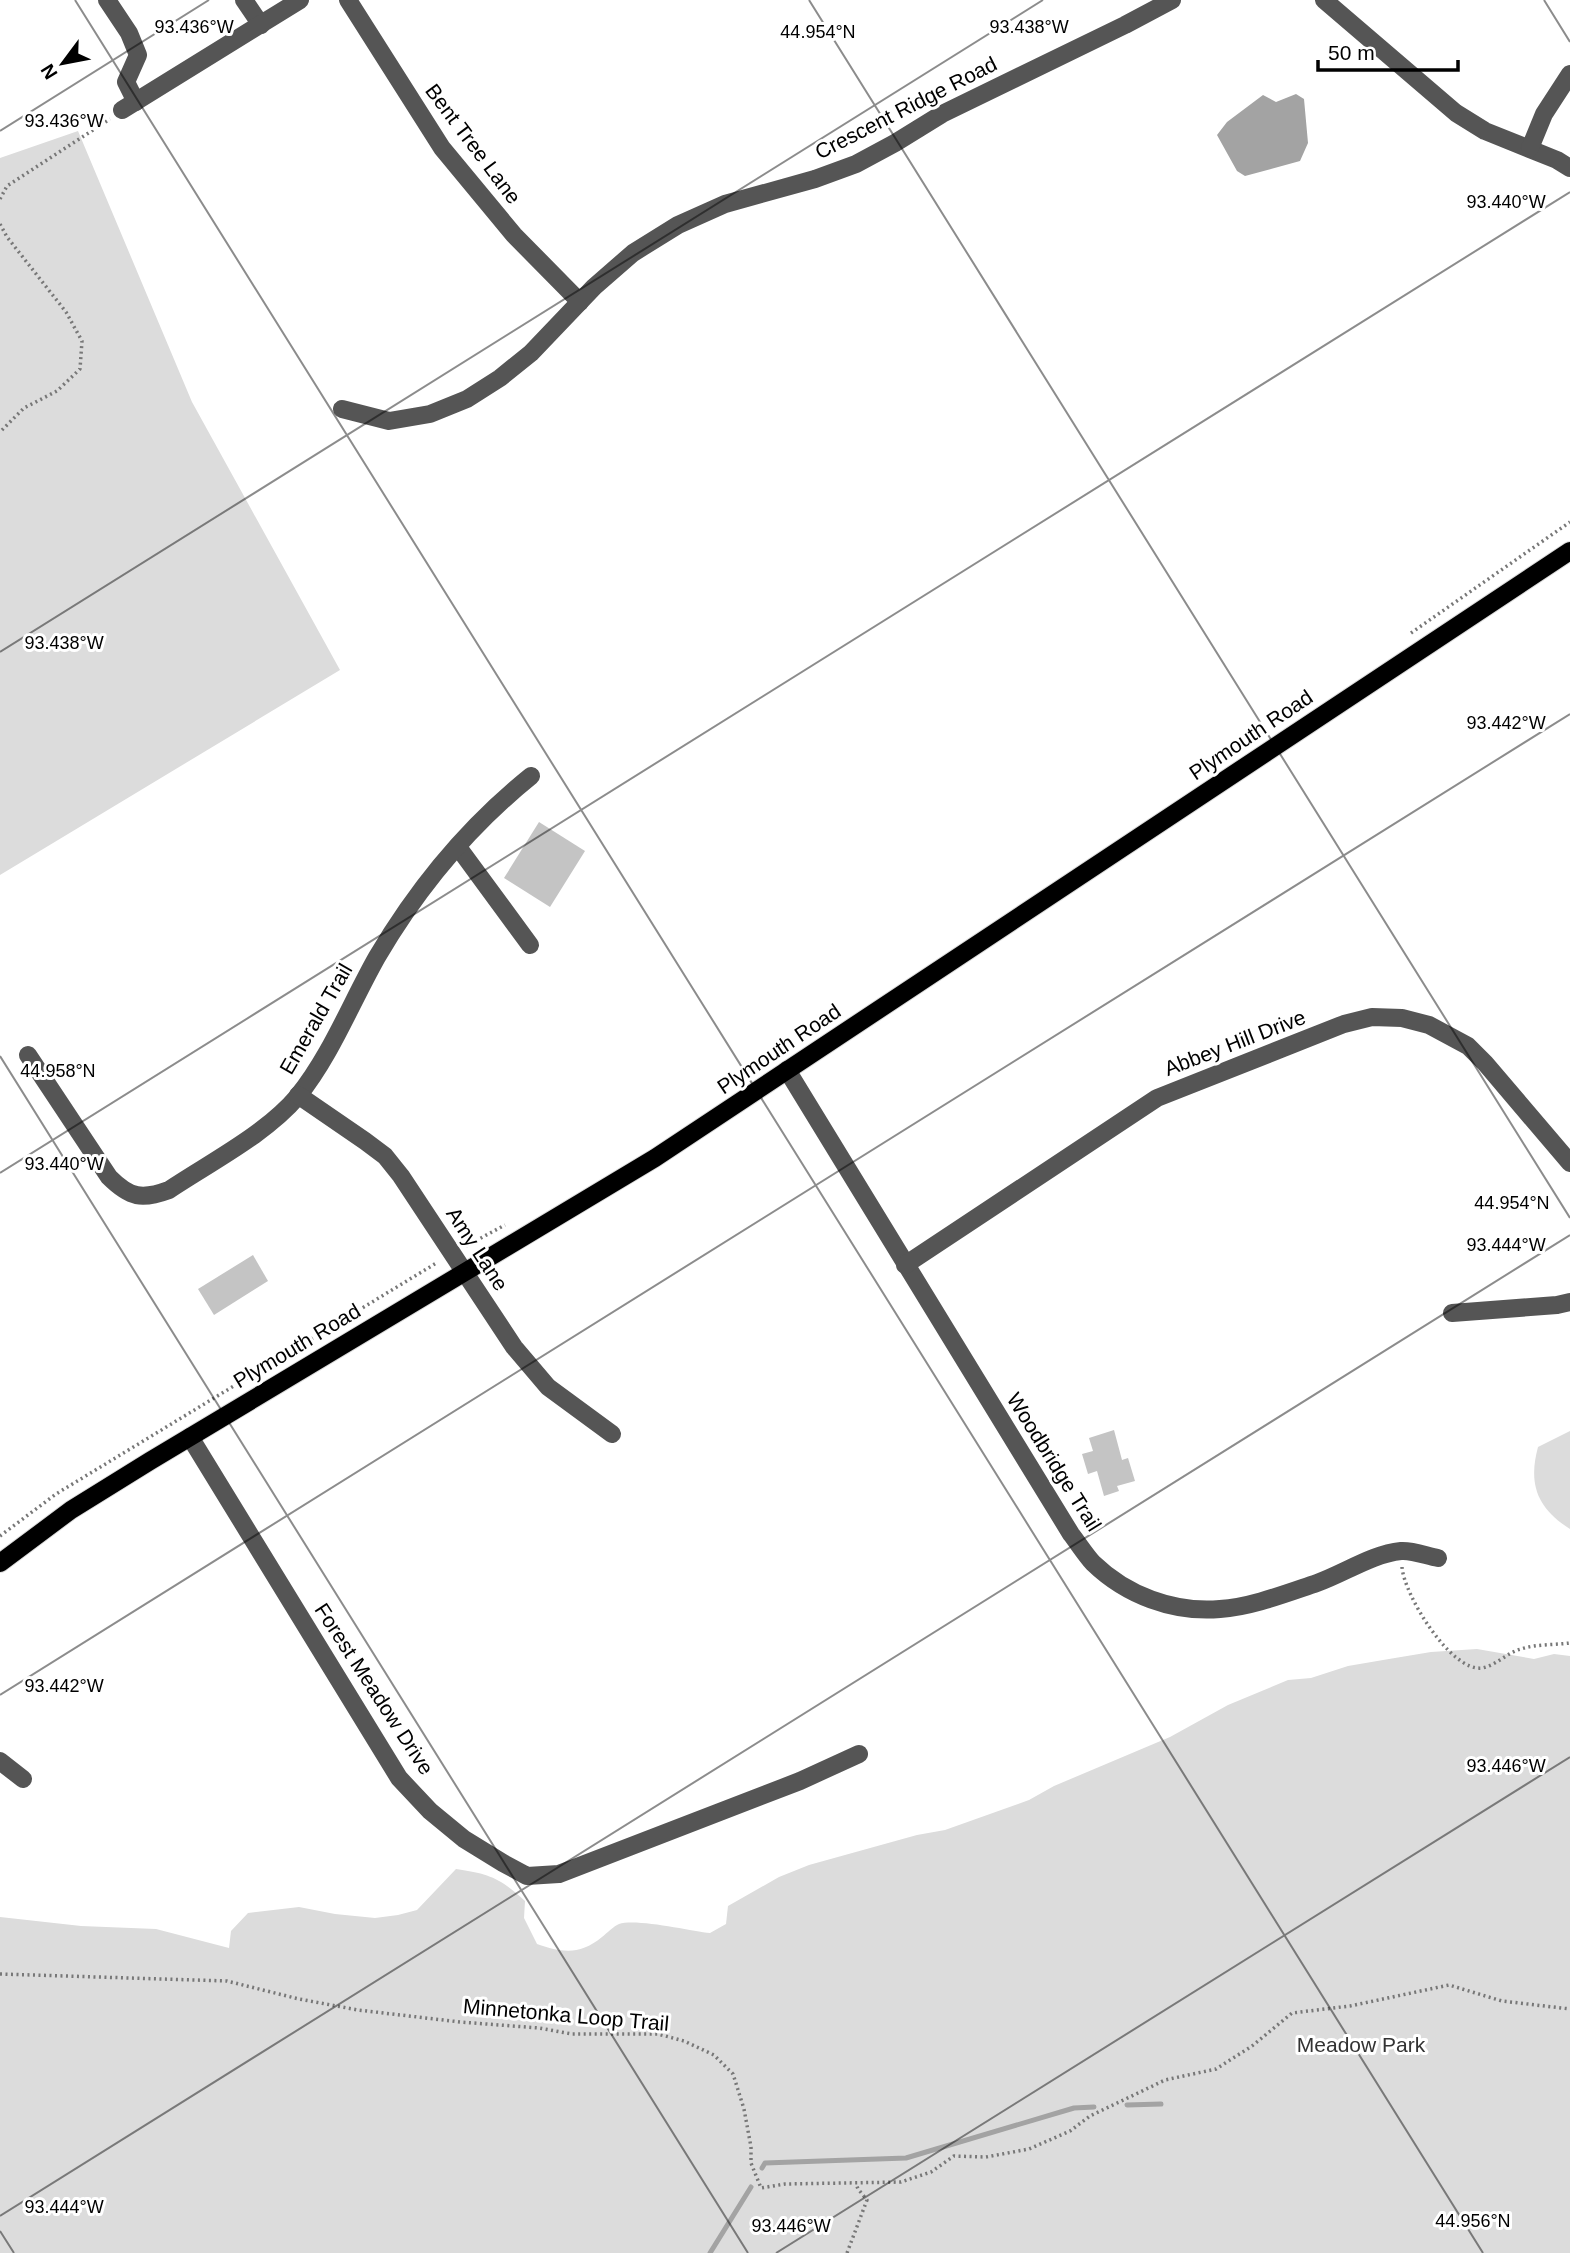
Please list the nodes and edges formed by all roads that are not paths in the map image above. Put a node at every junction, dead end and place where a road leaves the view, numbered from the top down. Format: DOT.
graph roads {
  1 [pos="107,0"];
  2 [pos="244,0"];
  3 [pos="300,0"];
  4 [pos="348,0"];
  5 [pos="1172,0"];
  6 [pos="1324,0"];
  7 [pos="261,25"];
  8 [pos="1570,74"];
  9 [pos="1530,148"];
  10 [pos="1570,167"];
  11 [pos="580,302"];
  12 [pos="342,409"];
  13 [pos="1570,551"];
  14 [pos="531,776"];
  15 [pos="458,847"];
  16 [pos="530,946"];
  17 [pos="28,1055"];
  18 [pos="787,1070"];
  19 [pos="298,1095"];
  20 [pos="1570,1163"];
  21 [pos="905,1265"];
  22 [pos="464,1272"];
  23 [pos="1570,1302"];
  24 [pos="1452,1313"];
  25 [pos="612,1434"];
  26 [pos="190,1437"];
  27 [pos="1438,1558"];
  28 [pos="0,1563"];
  29 [pos="859,1754"];
  30 [pos="0,1761"];
  31 [pos="23,1779"];
  1 -- 7 [label="street"];
  2 -- 7 [label="street"];
  3 -- 7 [label="street"];
  4 -- 11 [label="street, Bent Tree Lane"];
  5 -- 11 [label="street, Crescent Ridge Road"];
  6 -- 9 [label="street"];
  8 -- 9 [label="street"];
  9 -- 10 [label="street"];
  11 -- 12 [label="street, Crescent Ridge Road"];
  13 -- 18 [label="main road, Plymouth Road"];
  14 -- 15 [label="street, Emerald Trail"];
  15 -- 16 [label="street"];
  15 -- 19 [label="street, Emerald Trail"];
  17 -- 19 [label="street, Emerald Trail"];
  18 -- 21 [label="street, Woodbridge Trail"];
  18 -- 22 [label="main road, Plymouth Road"];
  19 -- 22 [label="street, Amy Lane"];
  20 -- 21 [label="street, Abbey Hill Drive"];
  21 -- 27 [label="street, Woodbridge Trail"];
  22 -- 25 [label="street, Amy Lane"];
  22 -- 26 [label="main road, Plymouth Road"];
  23 -- 24 [label="street"];
  26 -- 28 [label="main road, Plymouth Road"];
  26 -- 29 [label="street, Forest Meadow Drive"];
  30 -- 31 [label="street"];
}
